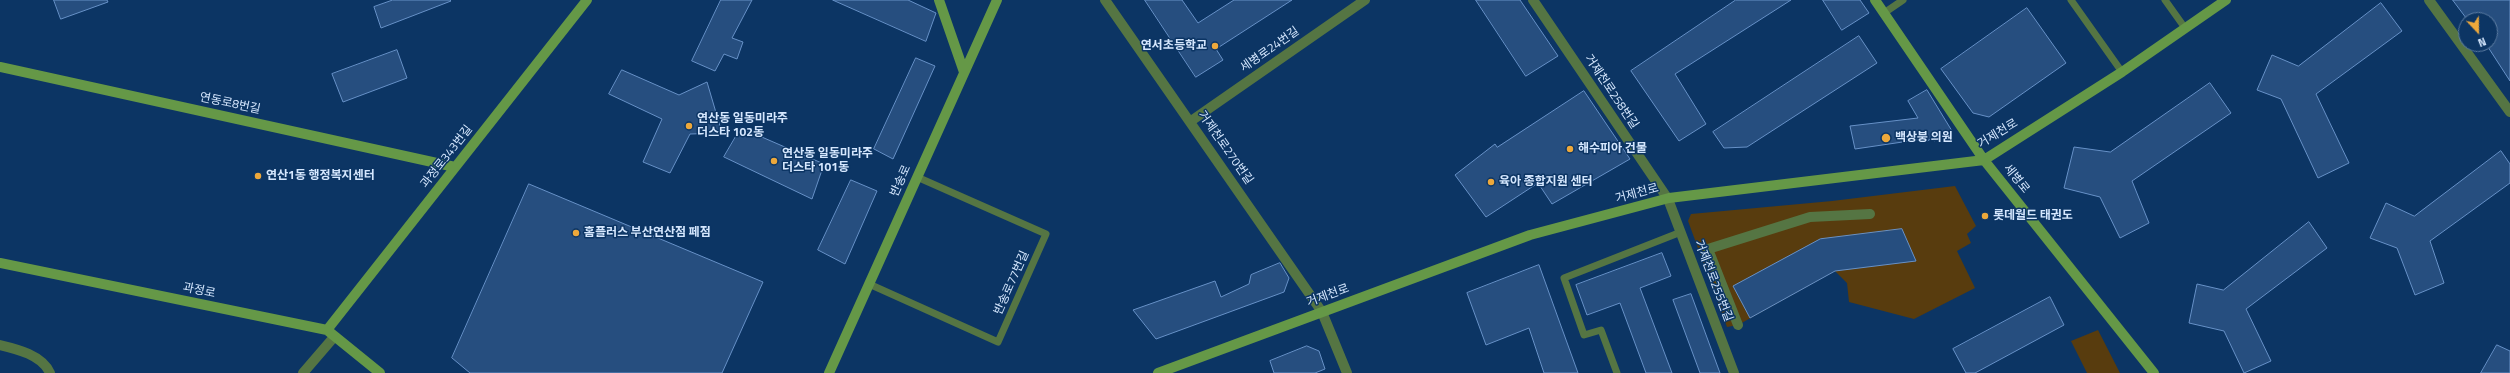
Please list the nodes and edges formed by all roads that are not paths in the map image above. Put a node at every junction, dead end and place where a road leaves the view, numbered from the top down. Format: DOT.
graph roads {
  1 [pos="587,0"];
  2 [pos="938,0"];
  3 [pos="997,0"];
  4 [pos="1105,0"];
  5 [pos="1365,0"];
  6 [pos="1533,0"];
  7 [pos="1875,0"];
  8 [pos="1903,0"];
  9 [pos="2071,0"];
  10 [pos="2165,0"];
  11 [pos="2226,0"];
  12 [pos="2429,0"];
  13 [pos="1884,13"];
  14 [pos="2185,28"];
  15 [pos="0,67"];
  16 [pos="964,72"];
  17 [pos="2122,72"];
  18 [pos="2510,112"];
  19 [pos="1191,121"];
  20 [pos="1984,160"];
  21 [pos="455,167"];
  22 [pos="917,177"];
  23 [pos="1668,199"];
  24 [pos="1870,214"];
  25 [pos="1681,232"];
  26 [pos="0,263"];
  27 [pos="869,284"];
  28 [pos="1322,312"];
  29 [pos="1738,325"];
  30 [pos="331,333"];
  31 [pos="0,345"];
  32 [pos="50,373"];
  33 [pos="303,373"];
  34 [pos="380,373"];
  35 [pos="829,373"];
  36 [pos="1158,373"];
  37 [pos="1347,373"];
  38 [pos="1617,373"];
  39 [pos="1734,373"];
  40 [pos="2154,373"];
  1 -- 21 [label="main road, 과정로343번길"];
  2 -- 16 [label="main road"];
  3 -- 16 [label="main road, 반송로"];
  4 -- 19 [label="street, 거제천로270번길"];
  5 -- 19 [label="street, 세병로24번길"];
  6 -- 23 [label="street, 거제천로258번길"];
  7 -- 13 [label="main road, 세병로"];
  8 -- 13 [label="lane"];
  9 -- 17 [label="lane"];
  10 -- 14 [label="lane"];
  11 -- 14 [label="main road, 거제천로"];
  12 -- 18 [label="street"];
  13 -- 20 [label="main road, 세병로"];
  14 -- 17 [label="main road, 거제천로"];
  15 -- 21 [label="main road, 연동로8번길"];
  16 -- 22 [label="main road, 반송로"];
  17 -- 20 [label="main road, 거제천로"];
  19 -- 28 [label="street, 거제천로270번길"];
  20 -- 23 [label="main road, 거제천로"];
  20 -- 40 [label="main road, 세병로"];
  21 -- 30 [label="main road, 과정로343번길"];
  22 -- 27 [label="main road, 반송로"];
  22 -- 27 [label="lane, 반송로77번길"];
  23 -- 25 [label="street, 거제천로255번길"];
  23 -- 28 [label="main road, 거제천로"];
  24 -- 29 [label="street"];
  25 -- 38 [label="lane"];
  25 -- 39 [label="street, 거제천로255번길"];
  26 -- 30 [label="main road, 과정로"];
  27 -- 35 [label="main road, 반송로"];
  28 -- 36 [label="main road, 거제천로"];
  28 -- 37 [label="street, 거제천로270번길"];
  30 -- 33 [label="street"];
  30 -- 34 [label="main road, 과정로"];
  31 -- 32 [label="street"];
}
